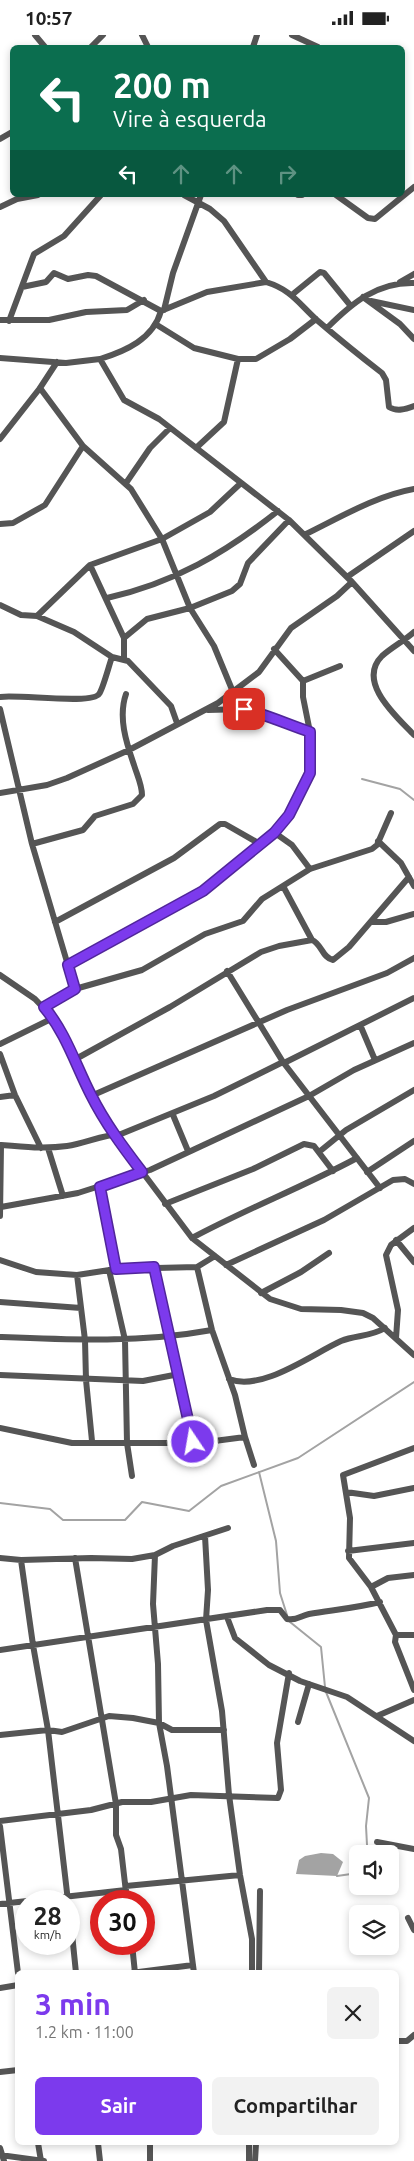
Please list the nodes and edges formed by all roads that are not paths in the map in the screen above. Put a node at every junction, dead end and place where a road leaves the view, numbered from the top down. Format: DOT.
graph roads {
  1 [pos="35,35"];
  2 [pos="103,35"];
  3 [pos="292,35"];
  4 [pos="43,45"];
  5 [pos="93,45"];
  6 [pos="314,45"];
  7 [pos="28,197"];
  8 [pos="99,197"];
  9 [pos="188,197"];
  10 [pos="200,197"];
  11 [pos="339,197"];
  12 [pos="402,197"];
  13 [pos="199,203"];
  14 [pos="0,207"];
  15 [pos="414,275"];
  16 [pos="266,282"];
  17 [pos="399,283"];
  18 [pos="414,283"];
  19 [pos="22,287"];
  20 [pos="293,294"];
  21 [pos="363,297"];
  22 [pos="144,300"];
  23 [pos="370,301"];
  24 [pos="350,305"];
  25 [pos="163,310"];
  26 [pos="414,310"];
  27 [pos="316,319"];
  28 [pos="0,320"];
  29 [pos="9,321"];
  30 [pos="157,325"];
  31 [pos="327,328"];
  32 [pos="414,339"];
  33 [pos="0,357"];
  34 [pos="100,359"];
  35 [pos="238,359"];
  36 [pos="56,362"];
  37 [pos="40,388"];
  38 [pos="414,406"];
  39 [pos="170,428"];
  40 [pos="0,439"];
  41 [pos="83,446"];
  42 [pos="196,448"];
  43 [pos="126,483"];
  44 [pos="242,483"];
  45 [pos="414,489"];
  46 [pos="278,511"];
  47 [pos="288,520"];
  48 [pos="0,524"];
  49 [pos="414,531"];
  50 [pos="304,535"];
  51 [pos="162,539"];
  52 [pos="90,565"];
  53 [pos="176,576"];
  54 [pos="349,579"];
  55 [pos="107,598"];
  56 [pos="0,605"];
  57 [pos="190,608"];
  58 [pos="36,616"];
  59 [pos="414,632"];
  60 [pos="124,638"];
  61 [pos="405,641"];
  62 [pos="274,649"];
  63 [pos="414,651"];
  64 [pos="112,657"];
  65 [pos="124,659"];
  66 [pos="340,666"];
  67 [pos="303,681"];
  68 [pos="232,692"];
  69 [pos="126,694"];
  70 [pos="0,697"];
  71 [pos="0,709"];
  72 [pos="207,710"];
  73 [pos="1,720"];
  74 [pos="178,723"];
  75 [pos="310,732"];
  76 [pos="414,735"];
  77 [pos="128,750"];
  78 [pos="18,791"];
  79 [pos="0,793"];
  80 [pos="390,813"];
  81 [pos="274,833"];
  82 [pos="378,841"];
  83 [pos="260,844"];
  84 [pos="32,845"];
  85 [pos="310,869"];
  86 [pos="412,880"];
  87 [pos="283,886"];
  88 [pos="414,914"];
  89 [pos="55,922"];
  90 [pos="372,922"];
  91 [pos="312,940"];
  92 [pos="414,957"];
  93 [pos="68,965"];
  94 [pos="227,971"];
  95 [pos="0,975"];
  96 [pos="75,989"];
  97 [pos="414,998"];
  98 [pos="44,1007"];
  99 [pos="53,1018"];
  100 [pos="260,1024"];
  101 [pos="361,1027"];
  102 [pos="414,1043"];
  103 [pos="0,1044"];
  104 [pos="0,1054"];
  105 [pos="74,1060"];
  106 [pos="375,1061"];
  107 [pos="284,1063"];
  108 [pos="414,1091"];
  109 [pos="15,1095"];
  110 [pos="91,1096"];
  111 [pos="309,1096"];
  112 [pos="0,1097"];
  113 [pos="172,1115"];
  114 [pos="113,1133"];
  115 [pos="340,1135"];
  116 [pos="414,1141"];
  117 [pos="1,1146"];
  118 [pos="45,1148"];
  119 [pos="188,1151"];
  120 [pos="319,1151"];
  121 [pos="357,1158"];
  122 [pos="333,1171"];
  123 [pos="142,1172"];
  124 [pos="367,1172"];
  125 [pos="414,1184"];
  126 [pos="100,1187"];
  127 [pos="380,1188"];
  128 [pos="63,1196"];
  129 [pos="165,1204"];
  130 [pos="1,1207"];
  131 [pos="0,1216"];
  132 [pos="414,1228"];
  133 [pos="192,1238"];
  134 [pos="396,1240"];
  135 [pos="329,1253"];
  136 [pos="215,1256"];
  137 [pos="0,1260"];
  138 [pos="414,1262"];
  139 [pos="226,1265"];
  140 [pos="154,1267"];
  141 [pos="197,1267"];
  142 [pos="113,1269"];
  143 [pos="77,1275"];
  144 [pos="261,1293"];
  145 [pos="0,1302"];
  146 [pos="81,1308"];
  147 [pos="385,1328"];
  148 [pos="212,1330"];
  149 [pos="0,1337"];
  150 [pos="170,1338"];
  151 [pos="396,1338"];
  152 [pos="85,1340"];
  153 [pos="124,1340"];
  154 [pos="414,1355"];
  155 [pos="179,1374"];
  156 [pos="0,1375"];
  157 [pos="86,1379"];
  158 [pos="229,1379"];
  159 [pos="124,1380"];
  160 [pos="0,1428"];
  161 [pos="245,1437"];
  162 [pos="92,1441"];
  163 [pos="193,1442"];
  164 [pos="127,1443"];
  165 [pos="414,1448"];
  166 [pos="254,1465"];
  167 [pos="132,1476"];
  168 [pos="414,1488"];
  169 [pos="346,1492"];
  170 [pos="228,1528"];
  171 [pos="205,1536"];
  172 [pos="414,1543"];
  173 [pos="348,1551"];
  174 [pos="155,1555"];
  175 [pos="0,1558"];
  176 [pos="75,1558"];
  177 [pos="21,1560"];
  178 [pos="414,1575"];
  179 [pos="371,1587"];
  180 [pos="380,1602"];
  181 [pos="226,1617"];
  182 [pos="206,1620"];
  183 [pos="154,1627"];
  184 [pos="396,1635"];
  185 [pos="414,1635"];
  186 [pos="89,1638"];
  187 [pos="33,1645"];
  188 [pos="0,1650"];
  189 [pos="289,1673"];
  190 [pos="309,1684"];
  191 [pos="414,1690"];
  192 [pos="414,1700"];
  193 [pos="376,1716"];
  194 [pos="103,1720"];
  195 [pos="298,1722"];
  196 [pos="159,1723"];
  197 [pos="48,1730"];
  198 [pos="224,1730"];
  199 [pos="0,1735"];
  200 [pos="414,1741"];
  201 [pos="229,1795"];
  202 [pos="171,1798"];
  203 [pos="116,1804"];
  204 [pos="59,1814"];
  205 [pos="0,1821"];
  206 [pos="0,1826"];
  207 [pos="377,1842"];
  208 [pos="414,1849"];
  209 [pos="240,1875"];
  210 [pos="182,1882"];
  211 [pos="126,1888"];
  212 [pos="67,1890"];
  213 [pos="260,1891"];
  214 [pos="80,1898"];
  215 [pos="10,1903"];
  216 [pos="15,1903"];
  217 [pos="0,1904"];
  218 [pos="408,1918"];
  219 [pos="414,1930"];
  220 [pos="74,1955"];
  221 [pos="132,1955"];
  222 [pos="192,1965"];
  223 [pos="18,1970"];
  224 [pos="76,1970"];
  225 [pos="133,1970"];
  226 [pos="150,1970"];
  227 [pos="193,1970"];
  228 [pos="252,1970"];
  229 [pos="259,1970"];
  230 [pos="15,1986"];
  231 [pos="0,1988"];
  232 [pos="414,2035"];
  233 [pos="399,2041"];
  234 [pos="15,2070"];
  235 [pos="0,2072"];
  236 [pos="39,2145"];
  237 [pos="98,2145"];
  238 [pos="150,2145"];
  239 [pos="249,2145"];
  240 [pos="256,2145"];
  241 [pos="1,2155"];
  242 [pos="43,2161"];
  243 [pos="100,2161"];
  244 [pos="150,2161"];
  245 [pos="249,2161"];
  246 [pos="256,2161"];
  1 -- 4 [label="street"];
  2 -- 5 [label="street"];
  3 -- 6 [label="street"];
  7 -- 14 [label="street"];
  8 -- 19 [label="street"];
  9 -- 13 [label="street"];
  10 -- 13 [label="street"];
  11 -- 12 [label="street"];
  13 -- 16 [label="street"];
  13 -- 25 [label="street"];
  15 -- 17 [label="street"];
  16 -- 20 [label="street"];
  16 -- 25 [label="street"];
  17 -- 18 [label="street"];
  17 -- 21 [label="street"];
  19 -- 22 [label="street"];
  19 -- 29 [label="street"];
  20 -- 24 [label="street"];
  20 -- 27 [label="street"];
  21 -- 23 [label="street"];
  21 -- 24 [label="street"];
  22 -- 25 [label="street"];
  22 -- 29 [label="street"];
  23 -- 26 [label="street"];
  23 -- 32 [label="street"];
  24 -- 31 [label="street"];
  25 -- 30 [label="street"];
  27 -- 31 [label="street"];
  27 -- 35 [label="street"];
  28 -- 29 [label="street"];
  30 -- 34 [label="street"];
  30 -- 35 [label="street"];
  31 -- 38 [label="street"];
  33 -- 36 [label="street"];
  34 -- 36 [label="street"];
  34 -- 39 [label="street"];
  35 -- 42 [label="street"];
  36 -- 37 [label="street"];
  37 -- 40 [label="street"];
  37 -- 41 [label="street"];
  39 -- 42 [label="street"];
  39 -- 43 [label="street"];
  41 -- 43 [label="street"];
  41 -- 48 [label="street"];
  42 -- 44 [label="street"];
  43 -- 51 [label="street"];
  44 -- 46 [label="street"];
  44 -- 51 [label="street"];
  45 -- 50 [label="street"];
  46 -- 47 [label="street"];
  46 -- 53 [label="street"];
  47 -- 50 [label="street"];
  47 -- 57 [label="street"];
  49 -- 54 [label="street"];
  50 -- 54 [label="street"];
  51 -- 52 [label="street"];
  51 -- 53 [label="street"];
  52 -- 55 [label="street"];
  52 -- 58 [label="street"];
  53 -- 55 [label="street"];
  53 -- 57 [label="street"];
  54 -- 61 [label="street"];
  54 -- 62 [label="street"];
  55 -- 60 [label="street"];
  56 -- 58 [label="street"];
  57 -- 60 [label="street"];
  57 -- 68 [label="street"];
  58 -- 64 [label="street"];
  59 -- 61 [label="street"];
  60 -- 65 [label="street"];
  61 -- 63 [label="street"];
  61 -- 76 [label="street"];
  62 -- 67 [label="street"];
  62 -- 68 [label="street"];
  64 -- 65 [label="street"];
  64 -- 70 [label="street"];
  65 -- 74 [label="street"];
  66 -- 67 [label="street"];
  67 -- 75 [label="street"];
  68 -- 72 [label="street"];
  69 -- 77 [label="street"];
  71 -- 73 [label="street"];
  72 -- 74 [label="street"];
  72 -- 75 [label="street"];
  73 -- 78 [label="street"];
  74 -- 77 [label="street"];
  75 -- 81 [label="street"];
  77 -- 78 [label="street"];
  77 -- 84 [label="street"];
  78 -- 79 [label="street"];
  78 -- 84 [label="street"];
  80 -- 82 [label="street"];
  81 -- 83 [label="street"];
  81 -- 85 [label="street"];
  82 -- 85 [label="street"];
  82 -- 86 [label="street"];
  83 -- 89 [label="street"];
  83 -- 93 [label="street"];
  84 -- 89 [label="street"];
  85 -- 87 [label="street"];
  86 -- 90 [label="street"];
  87 -- 91 [label="street"];
  87 -- 96 [label="street"];
  88 -- 90 [label="street"];
  89 -- 93 [label="street"];
  90 -- 91 [label="street"];
  91 -- 94 [label="street"];
  92 -- 100 [label="street"];
  93 -- 96 [label="street"];
  94 -- 100 [label="street"];
  94 -- 105 [label="street"];
  95 -- 98 [label="street"];
  96 -- 98 [label="street"];
  97 -- 101 [label="street"];
  98 -- 99 [label="street"];
  99 -- 103 [label="street"];
  99 -- 105 [label="street"];
  100 -- 107 [label="street"];
  100 -- 110 [label="street"];
  101 -- 106 [label="street"];
  101 -- 107 [label="street"];
  102 -- 106 [label="street"];
  104 -- 109 [label="street"];
  105 -- 110 [label="street"];
  106 -- 111 [label="street"];
  107 -- 111 [label="street"];
  107 -- 113 [label="street"];
  108 -- 115 [label="street"];
  109 -- 112 [label="street"];
  109 -- 118 [label="street"];
  110 -- 114 [label="street"];
  111 -- 115 [label="street"];
  111 -- 119 [label="street"];
  113 -- 114 [label="street"];
  113 -- 119 [label="street"];
  114 -- 118 [label="street"];
  114 -- 123 [label="street"];
  115 -- 120 [label="street"];
  115 -- 121 [label="street"];
  116 -- 124 [label="street"];
  117 -- 118 [label="street"];
  117 -- 130 [label="street"];
  118 -- 128 [label="street"];
  119 -- 123 [label="street"];
  120 -- 122 [label="street"];
  120 -- 129 [label="street"];
  121 -- 122 [label="street"];
  121 -- 124 [label="street"];
  122 -- 133 [label="street"];
  123 -- 126 [label="street"];
  123 -- 129 [label="street"];
  124 -- 127 [label="street"];
  125 -- 127 [label="street"];
  126 -- 128 [label="street"];
  126 -- 142 [label="street"];
  127 -- 139 [label="street"];
  128 -- 130 [label="street"];
  129 -- 133 [label="street"];
  130 -- 131 [label="street"];
  132 -- 134 [label="street"];
  133 -- 136 [label="street"];
  134 -- 138 [label="street"];
  134 -- 151 [label="street"];
  135 -- 144 [label="street"];
  136 -- 139 [label="street"];
  136 -- 141 [label="street"];
  137 -- 143 [label="street"];
  139 -- 144 [label="street"];
  140 -- 141 [label="street"];
  140 -- 142 [label="street"];
  140 -- 150 [label="street"];
  141 -- 148 [label="street"];
  142 -- 143 [label="street"];
  142 -- 153 [label="street"];
  143 -- 146 [label="street"];
  144 -- 147 [label="street"];
  145 -- 146 [label="street"];
  146 -- 152 [label="street"];
  147 -- 151 [label="street"];
  147 -- 158 [label="street"];
  148 -- 150 [label="street"];
  148 -- 158 [label="street"];
  149 -- 152 [label="street"];
  150 -- 153 [label="street"];
  150 -- 155 [label="street"];
  151 -- 154 [label="street"];
  152 -- 153 [label="street"];
  152 -- 157 [label="street"];
  153 -- 159 [label="street"];
  155 -- 159 [label="street"];
  155 -- 163 [label="street"];
  156 -- 157 [label="street"];
  157 -- 159 [label="street"];
  157 -- 162 [label="street"];
  158 -- 161 [label="street"];
  159 -- 164 [label="street"];
  160 -- 162 [label="street"];
  161 -- 163 [label="street"];
  161 -- 166 [label="street"];
  162 -- 164 [label="street"];
  163 -- 164 [label="street"];
  164 -- 167 [label="street"];
  165 -- 169 [label="street"];
  168 -- 169 [label="street"];
  169 -- 173 [label="street"];
  170 -- 171 [label="street"];
  171 -- 174 [label="street"];
  171 -- 182 [label="street"];
  172 -- 173 [label="street"];
  173 -- 179 [label="street"];
  174 -- 176 [label="street"];
  174 -- 183 [label="street"];
  175 -- 177 [label="street"];
  176 -- 177 [label="street"];
  176 -- 186 [label="street"];
  177 -- 187 [label="street"];
  178 -- 179 [label="street"];
  179 -- 180 [label="street"];
  180 -- 181 [label="street"];
  180 -- 184 [label="street"];
  181 -- 182 [label="street"];
  181 -- 189 [label="street"];
  182 -- 183 [label="street"];
  182 -- 198 [label="street"];
  183 -- 186 [label="street"];
  183 -- 196 [label="street"];
  184 -- 185 [label="street"];
  184 -- 191 [label="street"];
  186 -- 187 [label="street"];
  186 -- 194 [label="street"];
  187 -- 188 [label="street"];
  187 -- 197 [label="street"];
  189 -- 190 [label="street"];
  189 -- 201 [label="street"];
  190 -- 193 [label="street"];
  190 -- 195 [label="street"];
  192 -- 193 [label="street"];
  193 -- 200 [label="street"];
  194 -- 196 [label="street"];
  194 -- 197 [label="street"];
  194 -- 203 [label="street"];
  196 -- 198 [label="street"];
  196 -- 202 [label="street"];
  197 -- 199 [label="street"];
  197 -- 204 [label="street"];
  198 -- 201 [label="street"];
  201 -- 202 [label="street"];
  201 -- 209 [label="street"];
  202 -- 203 [label="street"];
  202 -- 210 [label="street"];
  203 -- 204 [label="street"];
  203 -- 211 [label="street"];
  204 -- 205 [label="street"];
  204 -- 212 [label="street"];
  206 -- 215 [label="street"];
  207 -- 208 [label="street"];
  209 -- 210 [label="street"];
  209 -- 228 [label="street"];
  210 -- 211 [label="street"];
  210 -- 222 [label="street"];
  211 -- 214 [label="street"];
  213 -- 229 [label="street"];
  215 -- 216 [label="street"];
  215 -- 217 [label="street"];
  215 -- 223 [label="street"];
  218 -- 219 [label="street"];
  220 -- 224 [label="street"];
  221 -- 225 [label="street"];
  222 -- 226 [label="street"];
  222 -- 227 [label="street"];
  230 -- 231 [label="street"];
  232 -- 233 [label="street"];
  234 -- 235 [label="street"];
  236 -- 242 [label="street"];
  237 -- 243 [label="street"];
  238 -- 244 [label="street"];
  239 -- 245 [label="street"];
  240 -- 246 [label="street"];
  241 -- 242 [label="street"];
}
